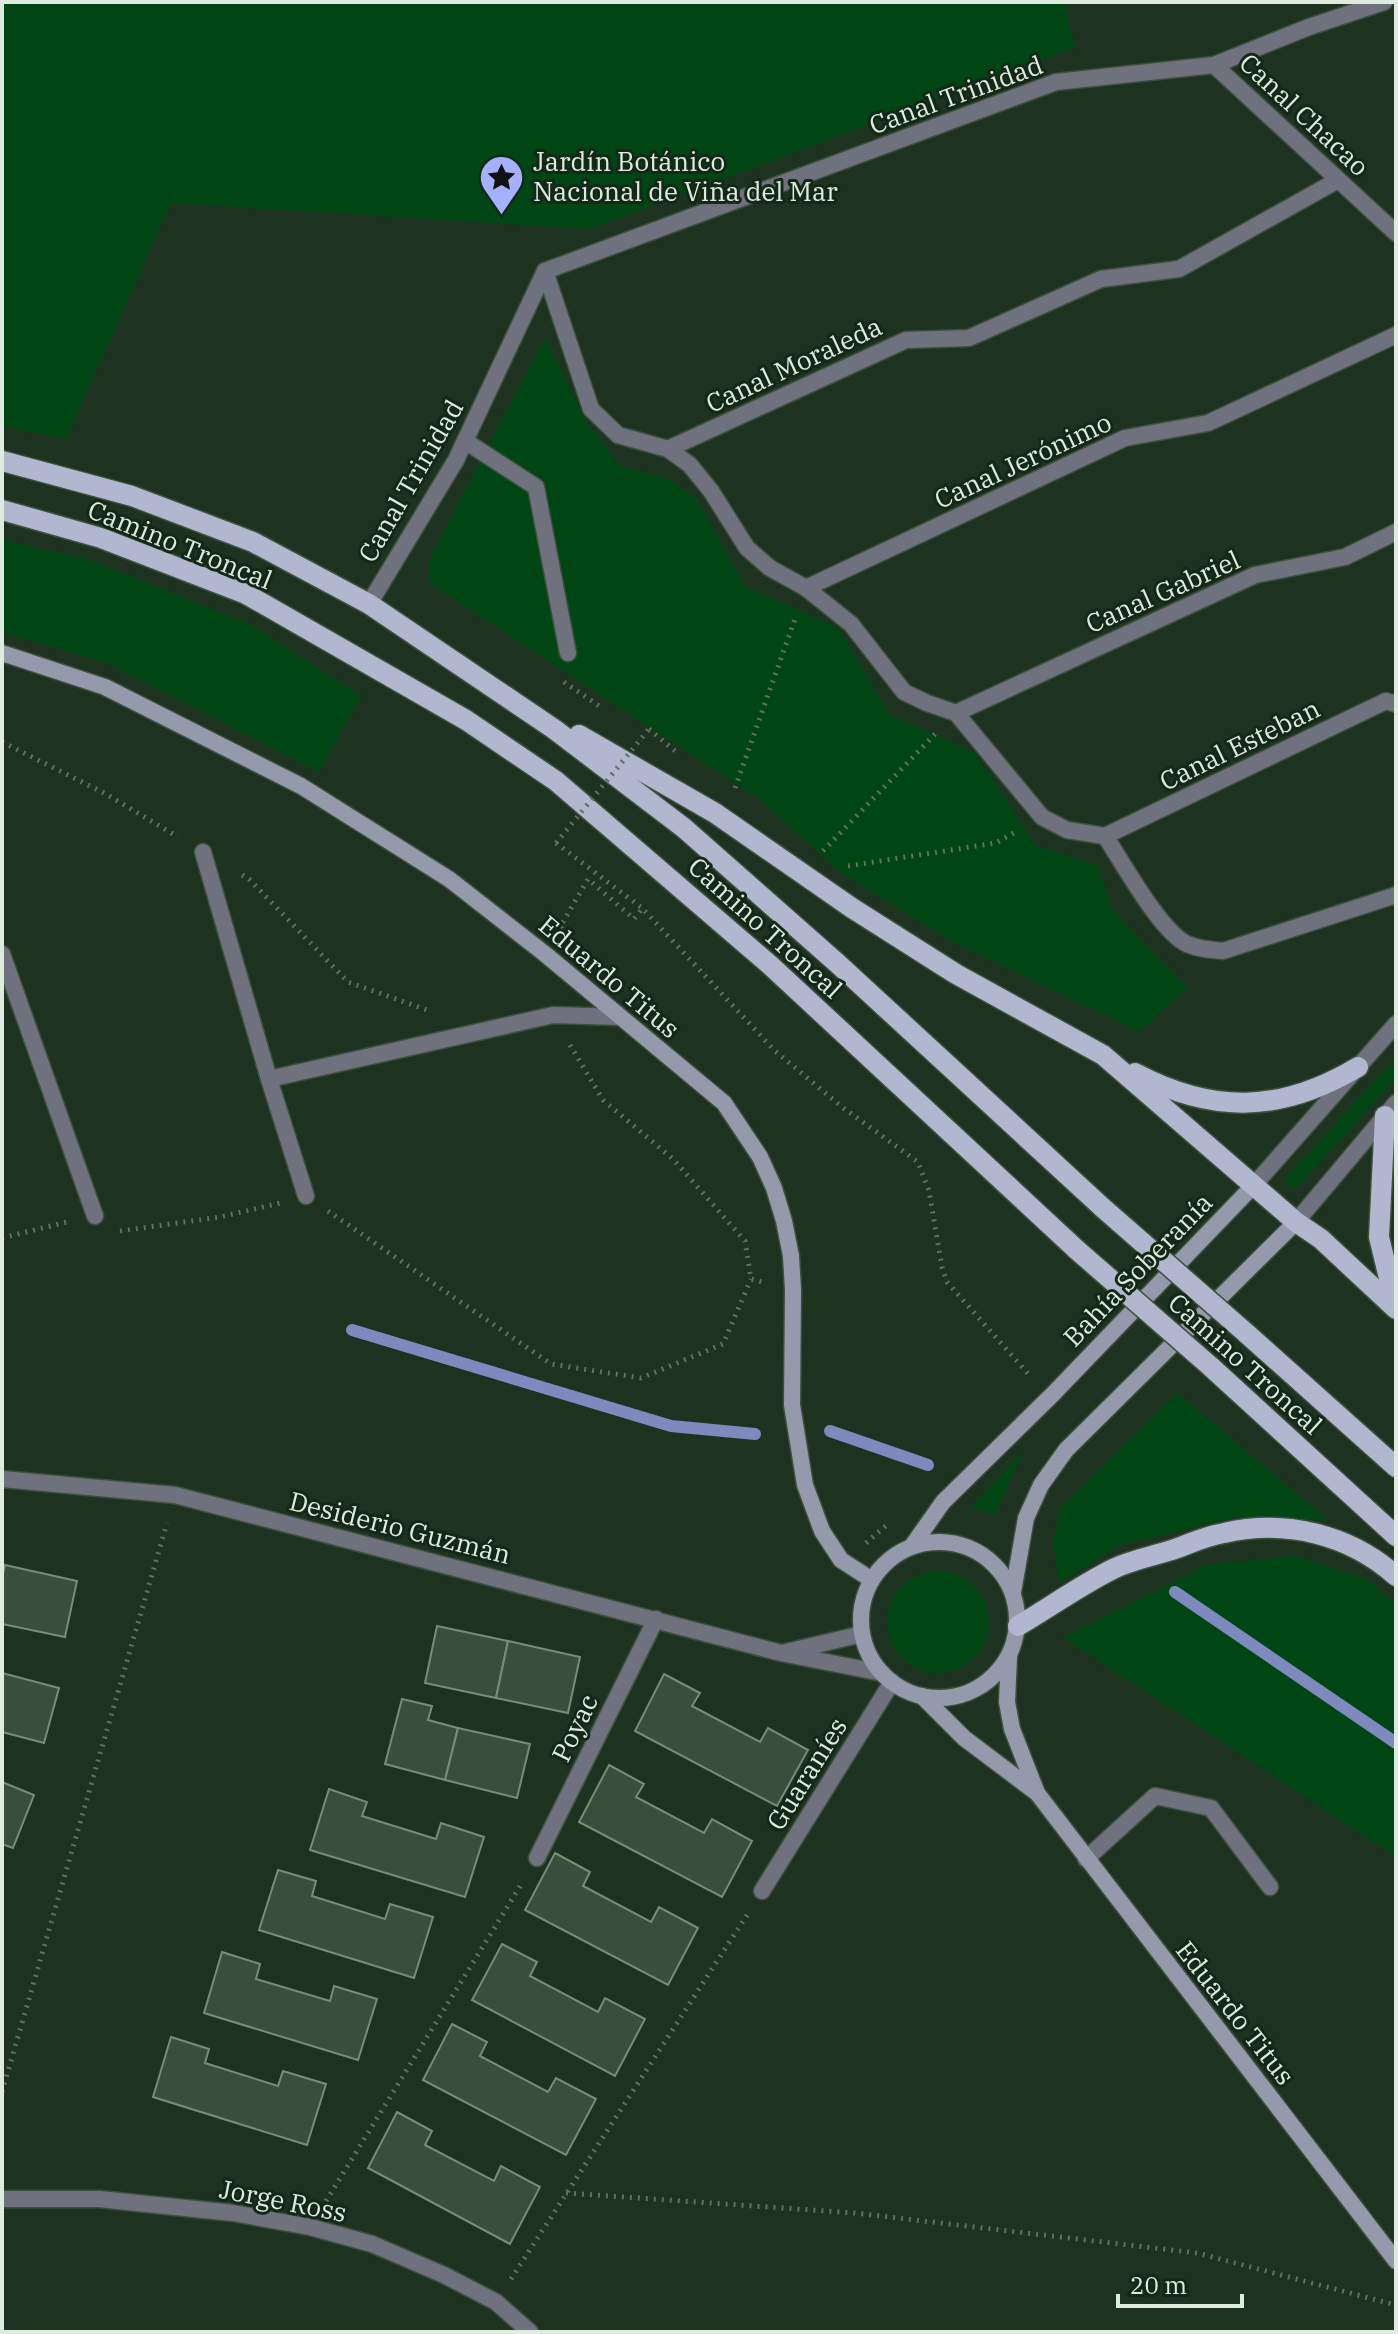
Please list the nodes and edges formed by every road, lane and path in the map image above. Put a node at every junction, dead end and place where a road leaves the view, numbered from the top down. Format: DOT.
graph roads {
  1 [pos="1384,2"];
  2 [pos="1214,65"];
  3 [pos="1338,180"];
  4 [pos="1396,233"];
  5 [pos="545,271"];
  6 [pos="1396,335"];
  7 [pos="465,441"];
  8 [pos="668,449"];
  9 [pos="2,461"];
  10 [pos="2,510"];
  11 [pos="1396,532"];
  12 [pos="806,588"];
  13 [pos="369,604"];
  14 [pos="2,653"];
  15 [pos="568,653"];
  16 [pos="462,666"];
  17 [pos="1396,704"];
  18 [pos="609,713"];
  19 [pos="956,713"];
  20 [pos="649,729"];
  21 [pos="633,730"];
  22 [pos="645,739"];
  23 [pos="2,742"];
  24 [pos="657,747"];
  25 [pos="670,756"];
  26 [pos="731,798"];
  27 [pos="1042,817"];
  28 [pos="1105,836"];
  29 [pos="203,852"];
  30 [pos="817,858"];
  31 [pos="847,867"];
  32 [pos="1396,895"];
  33 [pos="642,908"];
  34 [pos="571,938"];
  35 [pos="2,954"];
  36 [pos="434,1013"];
  37 [pos="553,1015"];
  38 [pos="620,1017"];
  39 [pos="1396,1024"];
  40 [pos="1103,1055"];
  41 [pos="1358,1067"];
  42 [pos="269,1079"];
  43 [pos="1390,1109"];
  44 [pos="1254,1185"];
  45 [pos="306,1196"];
  46 [pos="95,1216"];
  47 [pos="1296,1222"];
  48 [pos="2,1238"];
  49 [pos="751,1279"];
  50 [pos="793,1290"];
  51 [pos="1396,1308"];
  52 [pos="1035,1381"];
  53 [pos="1396,1467"];
  54 [pos="2,1479"];
  55 [pos="175,1495"];
  56 [pos="895,1517"];
  57 [pos="1396,1536"];
  58 [pos="912,1546"];
  59 [pos="841,1560"];
  60 [pos="1396,1576"];
  61 [pos="872,1580"];
  62 [pos="1013,1592"];
  63 [pos="656,1619"];
  64 [pos="1018,1626"];
  65 [pos="862,1634"];
  66 [pos="781,1653"];
  67 [pos="1009,1657"];
  68 [pos="887,1678"];
  69 [pos="922,1696"];
  70 [pos="1037,1793"];
  71 [pos="537,1858"];
  72 [pos="1086,1859"];
  73 [pos="1270,1887"];
  74 [pos="762,1891"];
  75 [pos="2,2092"];
  76 [pos="566,2193"];
  77 [pos="2,2199"];
  78 [pos="310,2227"];
  79 [pos="1396,2261"];
  80 [pos="496,2302"];
  81 [pos="1396,2305"];
  82 [pos="530,2332"];
  1 -- 2 [label="street, Canal Trinidad"];
  2 -- 3 [label="street, Canal Chacao"];
  2 -- 5 [label="street, Canal Trinidad"];
  3 -- 4 [label="street, Canal Chacao"];
  3 -- 8 [label="street, Canal Moraleda"];
  5 -- 7 [label="street, Canal Trinidad"];
  5 -- 8 [label="street"];
  6 -- 12 [label="street, Canal Jerónimo"];
  7 -- 13 [label="street, Canal Trinidad"];
  7 -- 15 [label="street"];
  8 -- 12 [label="street"];
  9 -- 13 [label="main road, Camino Troncal"];
  10 -- 57 [label="main road, Camino Troncal, bridge"];
  11 -- 19 [label="street, Canal Gabriel"];
  12 -- 19 [label="street"];
  12 -- 26 [label="path"];
  13 -- 16 [label="main road, Camino Troncal"];
  14 -- 38 [label="street, Eduardo Titus"];
  15 -- 18 [label="path"];
  16 -- 40 [label="main road"];
  16 -- 53 [label="main road, Camino Troncal, bridge"];
  17 -- 28 [label="street, Canal Esteban"];
  19 -- 27 [label="street"];
  19 -- 30 [label="path"];
  20 -- 33 [label="path, bridge"];
  21 -- 22 [label="path"];
  23 -- 29 [label="path"];
  24 -- 25 [label="path"];
  27 -- 28 [label="street"];
  27 -- 31 [label="path"];
  28 -- 32 [label="street"];
  29 -- 36 [label="path"];
  29 -- 42 [label="street"];
  33 -- 34 [label="path"];
  33 -- 52 [label="path"];
  35 -- 46 [label="street"];
  37 -- 38 [label="street"];
  37 -- 42 [label="street"];
  37 -- 49 [label="path"];
  38 -- 50 [label="street, Eduardo Titus"];
  39 -- 41 [label="street, Bahía Soberanía"];
  40 -- 41 [label="main road"];
  40 -- 44 [label="main road"];
  41 -- 44 [label="street, Bahía Soberanía"];
  42 -- 45 [label="street"];
  43 -- 47 [label="street"];
  43 -- 51 [label="main road"];
  44 -- 47 [label="main road"];
  44 -- 58 [label="street, Bahía Soberanía"];
  45 -- 46 [label="path"];
  45 -- 49 [label="path"];
  46 -- 48 [label="path"];
  47 -- 51 [label="main road"];
  47 -- 62 [label="street"];
  49 -- 50 [label="path"];
  50 -- 59 [label="street, Eduardo Titus"];
  54 -- 55 [label="street, Desiderio Guzmán"];
  55 -- 63 [label="street, Desiderio Guzmán"];
  55 -- 75 [label="path"];
  56 -- 59 [label="path"];
  58 -- 61 [label="street"];
  58 -- 62 [label="street, Eduardo Titus"];
  59 -- 61 [label="street, Eduardo Titus"];
  60 -- 64 [label="main road"];
  61 -- 65 [label="street"];
  62 -- 64 [label="street, Eduardo Titus"];
  63 -- 66 [label="street, Desiderio Guzmán"];
  63 -- 71 [label="street, Poyac"];
  64 -- 67 [label="street, Eduardo Titus"];
  65 -- 66 [label="street, Desiderio Guzmán"];
  65 -- 68 [label="street"];
  66 -- 68 [label="street, Desiderio Guzmán"];
  67 -- 69 [label="street, Eduardo Titus"];
  67 -- 70 [label="street, Eduardo Titus"];
  68 -- 69 [label="street, Eduardo Titus"];
  68 -- 74 [label="street, Guaraníes"];
  69 -- 70 [label="street, Eduardo Titus"];
  70 -- 72 [label="street, Eduardo Titus"];
  71 -- 78 [label="path"];
  72 -- 73 [label="street"];
  72 -- 79 [label="street, Eduardo Titus"];
  74 -- 76 [label="path"];
  76 -- 80 [label="path"];
  76 -- 81 [label="path"];
  77 -- 78 [label="street, Jorge Ross"];
  78 -- 80 [label="street, Jorge Ross"];
  80 -- 82 [label="street, Jorge Ross"];
}
